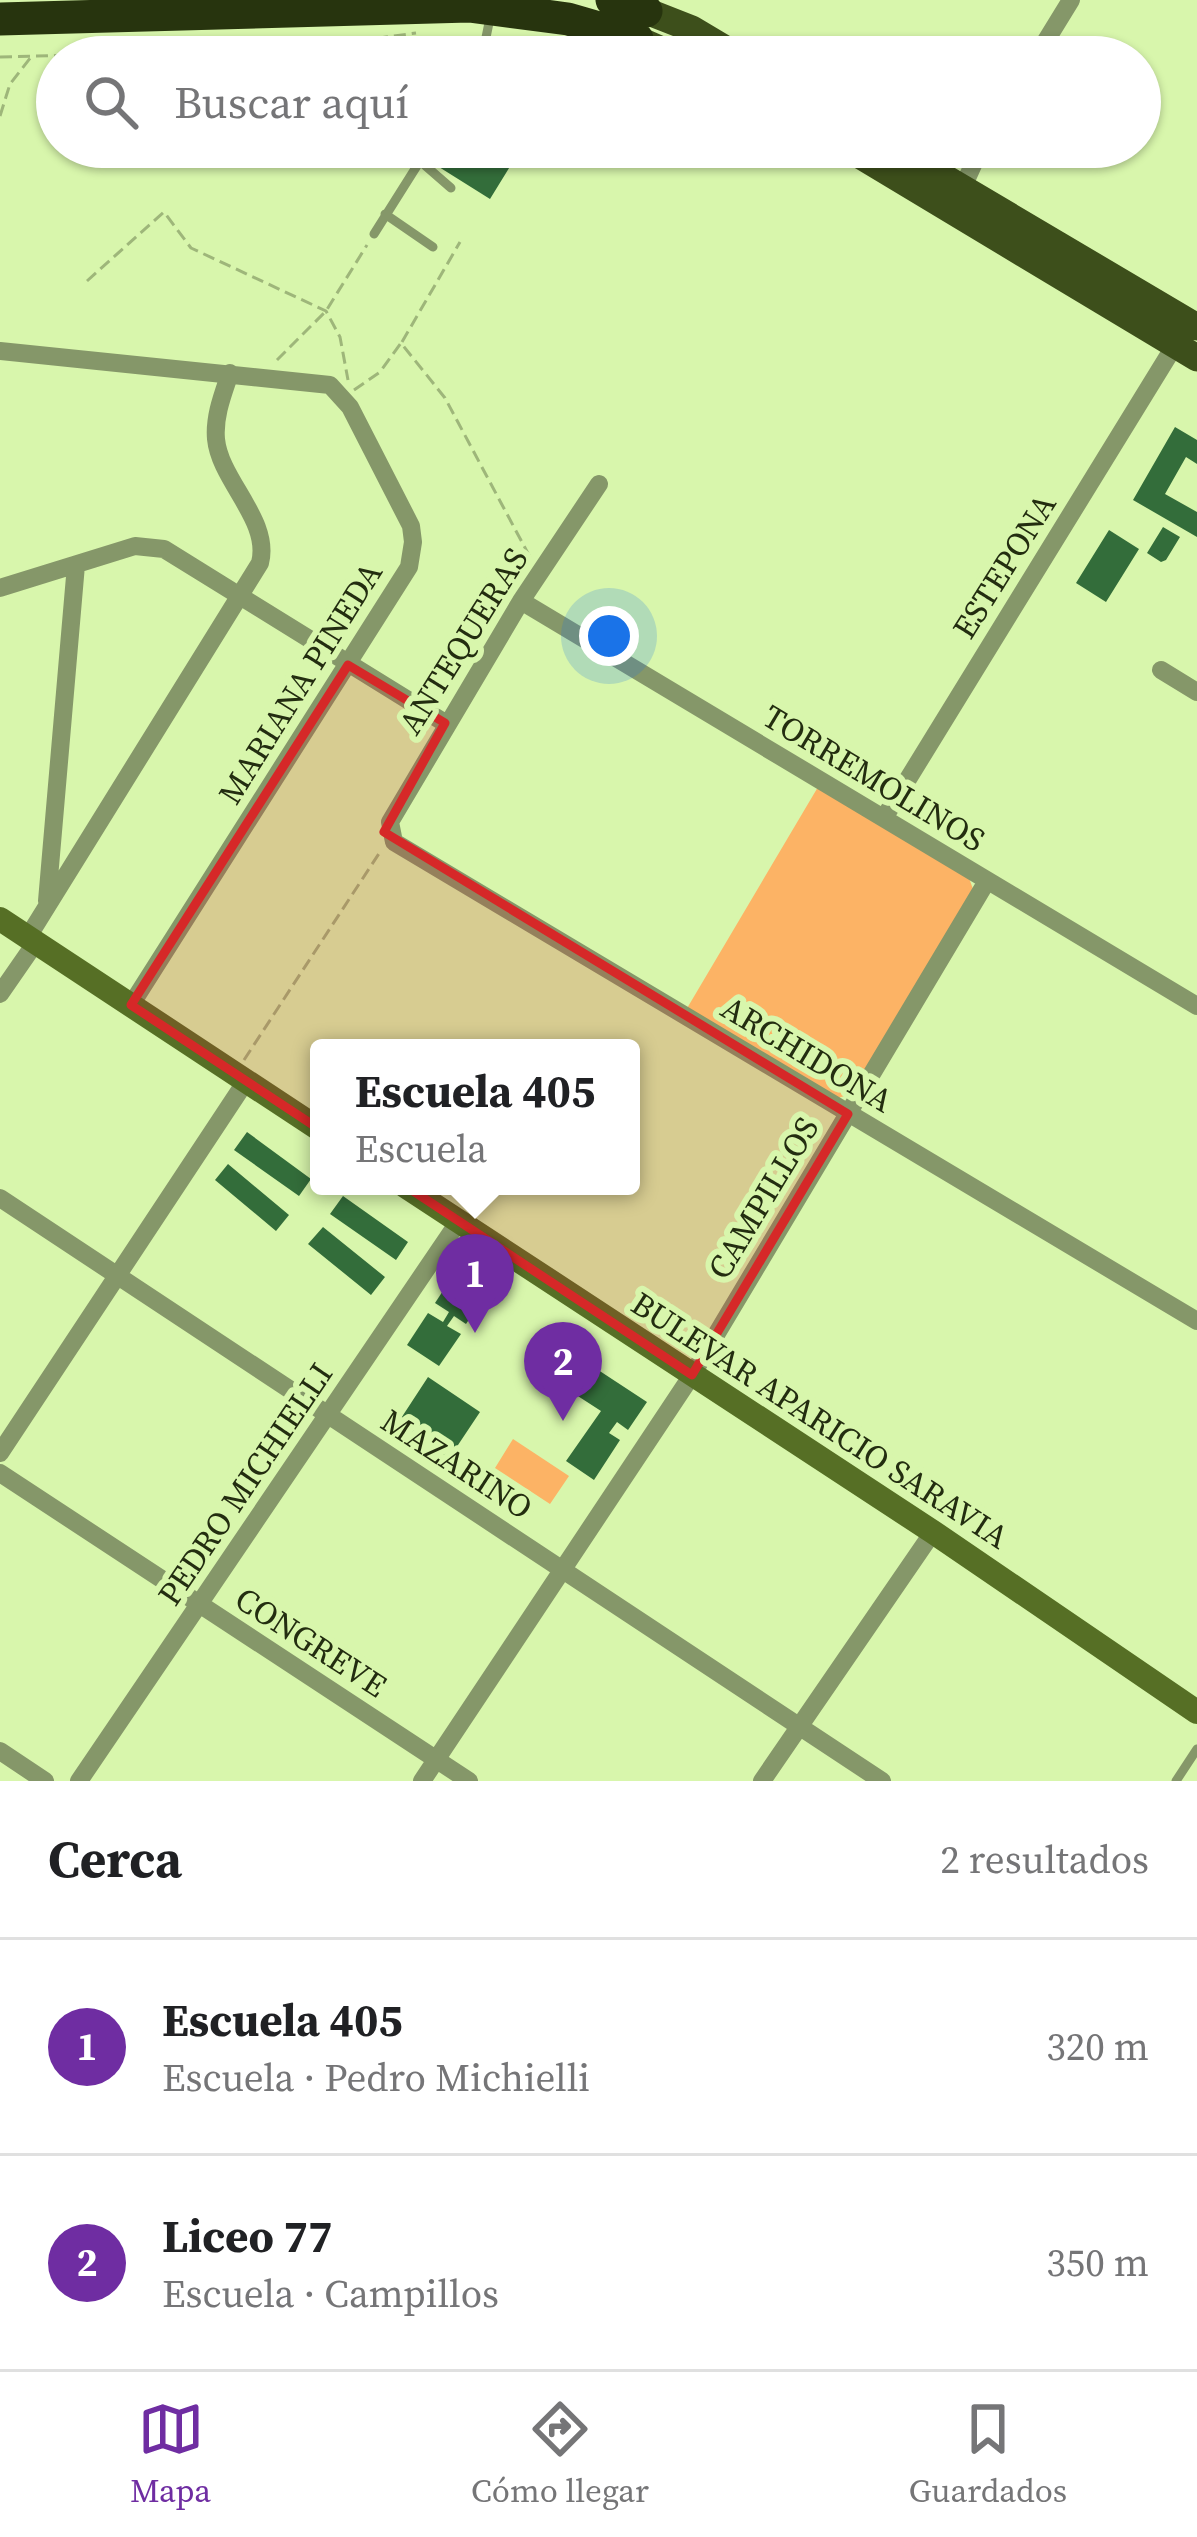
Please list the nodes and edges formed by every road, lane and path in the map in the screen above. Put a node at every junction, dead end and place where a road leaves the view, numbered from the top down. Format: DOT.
graph roads {
  1 [pos="612,0"];
  2 [pos="1071,0"];
  3 [pos="448,3"];
  4 [pos="492,8"];
  5 [pos="544,8"];
  6 [pos="645,17"];
  7 [pos="0,20"];
  8 [pos="425,32"];
  9 [pos="395,36"];
  10 [pos="486,36"];
  11 [pos="704,36"];
  12 [pos="1049,36"];
  13 [pos="33,56"];
  14 [pos="36,56"];
  15 [pos="0,57"];
  16 [pos="0,116"];
  17 [pos="415,168"];
  18 [pos="429,168"];
  19 [pos="890,168"];
  20 [pos="918,168"];
  21 [pos="971,168"];
  22 [pos="451,188"];
  23 [pos="957,200"];
  24 [pos="385,214"];
  25 [pos="374,234"];
  26 [pos="460,242"];
  27 [pos="433,248"];
  28 [pos="87,281"];
  29 [pos="326,311"];
  30 [pos="401,344"];
  31 [pos="1190,344"];
  32 [pos="0,351"];
  33 [pos="230,373"];
  34 [pos="261,376"];
  35 [pos="341,388"];
  36 [pos="599,484"];
  37 [pos="76,565"];
  38 [pos="542,568"];
  39 [pos="0,588"];
  40 [pos="242,596"];
  41 [pos="521,601"];
  42 [pos="348,665"];
  43 [pos="1160,670"];
  44 [pos="1197,692"];
  45 [pos="446,723"];
  46 [pos="884,818"];
  47 [pos="391,835"];
  48 [pos="987,881"];
  49 [pos="47,906"];
  50 [pos="0,919"];
  51 [pos="32,940"];
  52 [pos="0,994"];
  53 [pos="131,1005"];
  54 [pos="1197,1006"];
  55 [pos="240,1077"];
  56 [pos="848,1114"];
  57 [pos="310,1123"];
  58 [pos="419,1195"];
  59 [pos="0,1198"];
  60 [pos="459,1221"];
  61 [pos="116,1274"];
  62 [pos="1197,1321"];
  63 [pos="692,1375"];
  64 [pos="329,1416"];
  65 [pos="0,1453"];
  66 [pos="0,1473"];
  67 [pos="933,1532"];
  68 [pos="562,1570"];
  69 [pos="199,1605"];
  70 [pos="1197,1712"];
  71 [pos="799,1726"];
  72 [pos="1197,1749"];
  73 [pos="0,1751"];
  74 [pos="437,1759"];
  75 [pos="45,1781"];
  76 [pos="80,1781"];
  77 [pos="422,1781"];
  78 [pos="469,1781"];
  79 [pos="762,1781"];
  80 [pos="881,1781"];
  81 [pos="1176,1781"];
  1 -- 6 [label="highway"];
  2 -- 12 [label="street"];
  3 -- 4 [label="highway"];
  3 -- 7 [label="highway"];
  4 -- 5 [label="highway"];
  4 -- 10 [label="lane"];
  5 -- 6 [label="highway"];
  6 -- 11 [label="main road"];
  8 -- 9 [label="path"];
  13 -- 14 [label="path"];
  13 -- 15 [label="path"];
  13 -- 16 [label="path"];
  17 -- 24 [label="lane"];
  18 -- 22 [label="lane"];
  19 -- 23 [label="main road"];
  20 -- 23 [label="main road"];
  21 -- 23 [label="street"];
  23 -- 31 [label="main road"];
  24 -- 25 [label="lane"];
  24 -- 27 [label="lane"];
  25 -- 29 [label="path"];
  26 -- 30 [label="path"];
  28 -- 29 [label="path"];
  29 -- 34 [label="path"];
  29 -- 35 [label="path"];
  30 -- 35 [label="path"];
  30 -- 38 [label="path"];
  31 -- 46 [label="street, ESTEPONA"];
  32 -- 33 [label="street"];
  33 -- 34 [label="street"];
  33 -- 40 [label="street"];
  34 -- 35 [label="street"];
  35 -- 42 [label="street, MARIANA PINEDA"];
  36 -- 38 [label="street, ANTEQUERAS"];
  37 -- 39 [label="street"];
  37 -- 40 [label="street"];
  37 -- 49 [label="street"];
  38 -- 41 [label="street, ANTEQUERAS"];
  40 -- 42 [label="street"];
  40 -- 49 [label="street"];
  41 -- 45 [label="street, ANTEQUERAS"];
  41 -- 46 [label="street, TORREMOLINOS"];
  42 -- 45 [label="street"];
  42 -- 53 [label="street, MARIANA PINEDA"];
  43 -- 44 [label="street"];
  45 -- 47 [label="street, ANTEQUERAS"];
  46 -- 48 [label="street, TORREMOLINOS"];
  47 -- 55 [label="path"];
  47 -- 56 [label="street, ARCHIDONA"];
  48 -- 54 [label="street, TORREMOLINOS"];
  48 -- 56 [label="street, CAMPILLOS"];
  49 -- 51 [label="street"];
  50 -- 51 [label="street"];
  51 -- 52 [label="street"];
  51 -- 53 [label="street"];
  53 -- 55 [label="street"];
  55 -- 57 [label="street"];
  55 -- 61 [label="street"];
  56 -- 62 [label="street, ARCHIDONA"];
  56 -- 63 [label="street, CAMPILLOS"];
  58 -- 60 [label="street, BULEVAR APARICIO SARAVIA"];
  59 -- 61 [label="street, MAZARINO"];
  60 -- 63 [label="street, BULEVAR APARICIO SARAVIA"];
  60 -- 64 [label="street, PEDRO MICHIELLI"];
  61 -- 64 [label="street, MAZARINO"];
  61 -- 65 [label="street"];
  63 -- 67 [label="street, BULEVAR APARICIO SARAVIA"];
  63 -- 68 [label="street, CAMPILLOS"];
  64 -- 68 [label="street, MAZARINO"];
  64 -- 69 [label="street, PEDRO MICHIELLI"];
  66 -- 69 [label="street, CONGREVE"];
  67 -- 70 [label="street, BULEVAR APARICIO SARAVIA"];
  67 -- 71 [label="street"];
  68 -- 71 [label="street, MAZARINO"];
  68 -- 74 [label="street, CAMPILLOS"];
  69 -- 74 [label="street, CONGREVE"];
  69 -- 76 [label="street, PEDRO MICHIELLI"];
  71 -- 79 [label="street"];
  71 -- 80 [label="street, MAZARINO"];
  72 -- 81 [label="lane"];
  73 -- 75 [label="street"];
  74 -- 77 [label="street, CAMPILLOS"];
  74 -- 78 [label="street, CONGREVE"];
}
